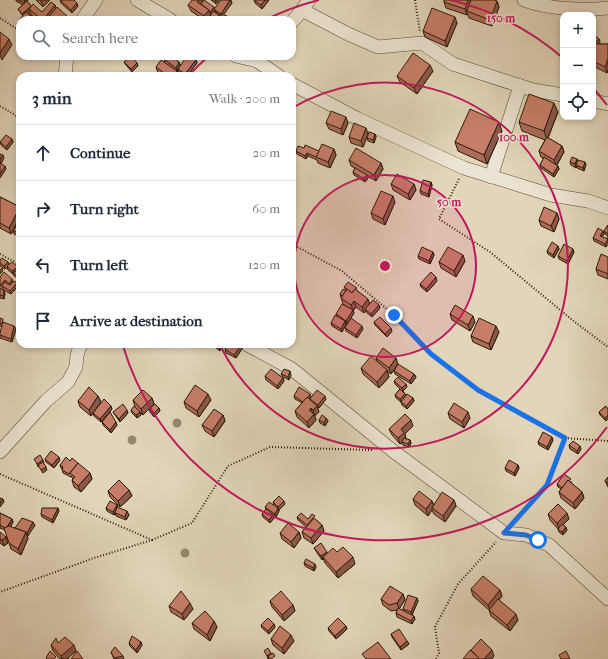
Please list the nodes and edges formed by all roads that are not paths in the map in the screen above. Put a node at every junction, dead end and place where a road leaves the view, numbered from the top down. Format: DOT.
graph roads {
  1 [pos="96,0"];
  2 [pos="137,0"];
  3 [pos="524,0"];
  4 [pos="306,5"];
  5 [pos="608,8"];
  6 [pos="85,16"];
  7 [pos="164,16"];
  8 [pos="296,17"];
  9 [pos="67,60"];
  10 [pos="261,60"];
  11 [pos="65,72"];
  12 [pos="275,72"];
  13 [pos="296,86"];
  14 [pos="520,86"];
  15 [pos="560,94"];
  16 [pos="596,102"];
  17 [pos="608,104"];
  18 [pos="491,177"];
  19 [pos="608,208"];
  20 [pos="80,348"];
  21 [pos="253,348"];
  22 [pos="0,452"];
  23 [pos="608,599"];
  1 -- 6 [label="street"];
  2 -- 7 [label="street"];
  3 -- 5 [label="street"];
  4 -- 8 [label="street"];
  4 -- 14 [label="street"];
  9 -- 11 [label="street"];
  10 -- 12 [label="street"];
  13 -- 18 [label="street"];
  14 -- 15 [label="street"];
  14 -- 18 [label="street"];
  16 -- 17 [label="street"];
  18 -- 19 [label="street"];
  20 -- 22 [label="street"];
  21 -- 23 [label="street"];
}
